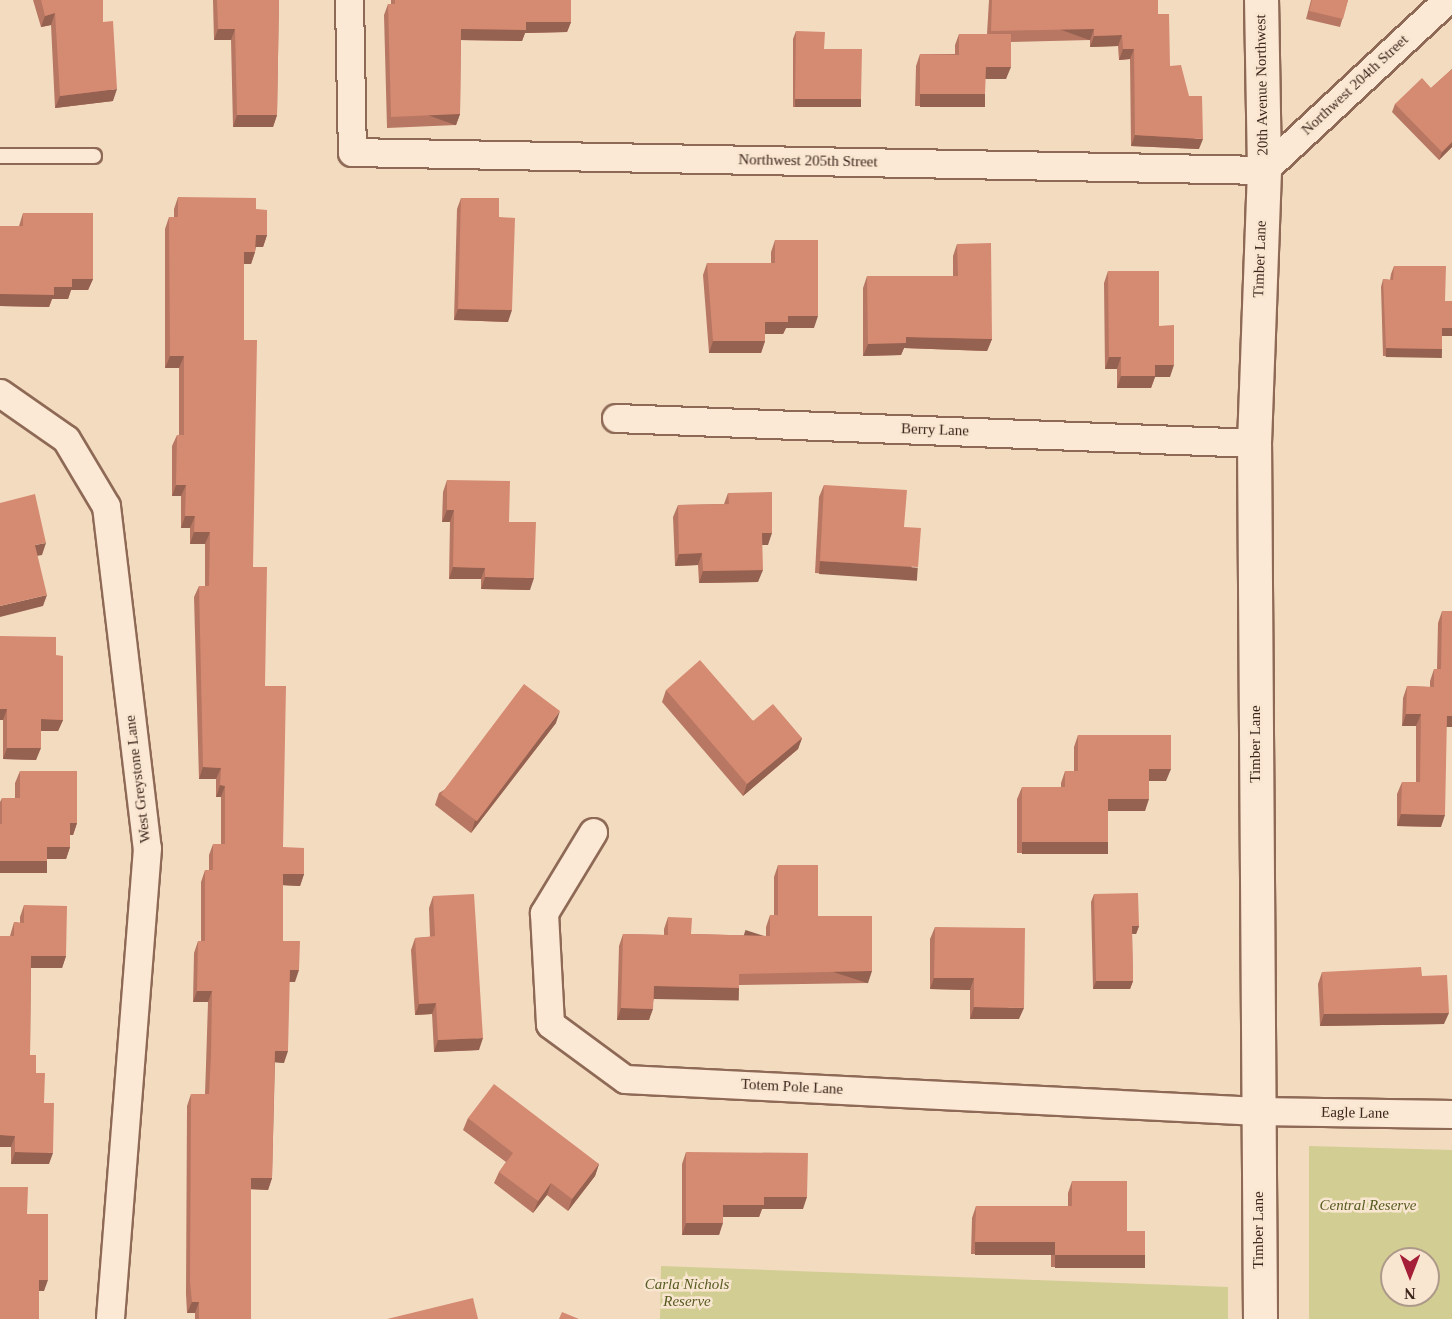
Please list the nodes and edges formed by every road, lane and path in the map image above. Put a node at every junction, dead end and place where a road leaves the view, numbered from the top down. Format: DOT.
graph roads {
  1 [pos="349,0"];
  2 [pos="1261,0"];
  3 [pos="1447,0"];
  4 [pos="0,156"];
  5 [pos="94,156"];
  6 [pos="1264,170"];
  7 [pos="0,393"];
  8 [pos="616,418"];
  9 [pos="1254,443"];
  10 [pos="593,832"];
  11 [pos="1258,1111"];
  12 [pos="1452,1114"];
  13 [pos="110,1319"];
  14 [pos="1260,1319"];
  1 -- 6 [label="street, Northwest 205th Street"];
  2 -- 6 [label="street, 20th Avenue Northwest"];
  3 -- 6 [label="street, Northwest 204th Street"];
  4 -- 5 [label="lane"];
  6 -- 9 [label="street, Timber Lane"];
  7 -- 13 [label="street, West Greystone Lane"];
  8 -- 9 [label="street, Berry Lane"];
  9 -- 11 [label="street, Timber Lane"];
  10 -- 11 [label="street, Totem Pole Lane"];
  11 -- 12 [label="street, Eagle Lane"];
  11 -- 14 [label="street, Timber Lane"];
}
